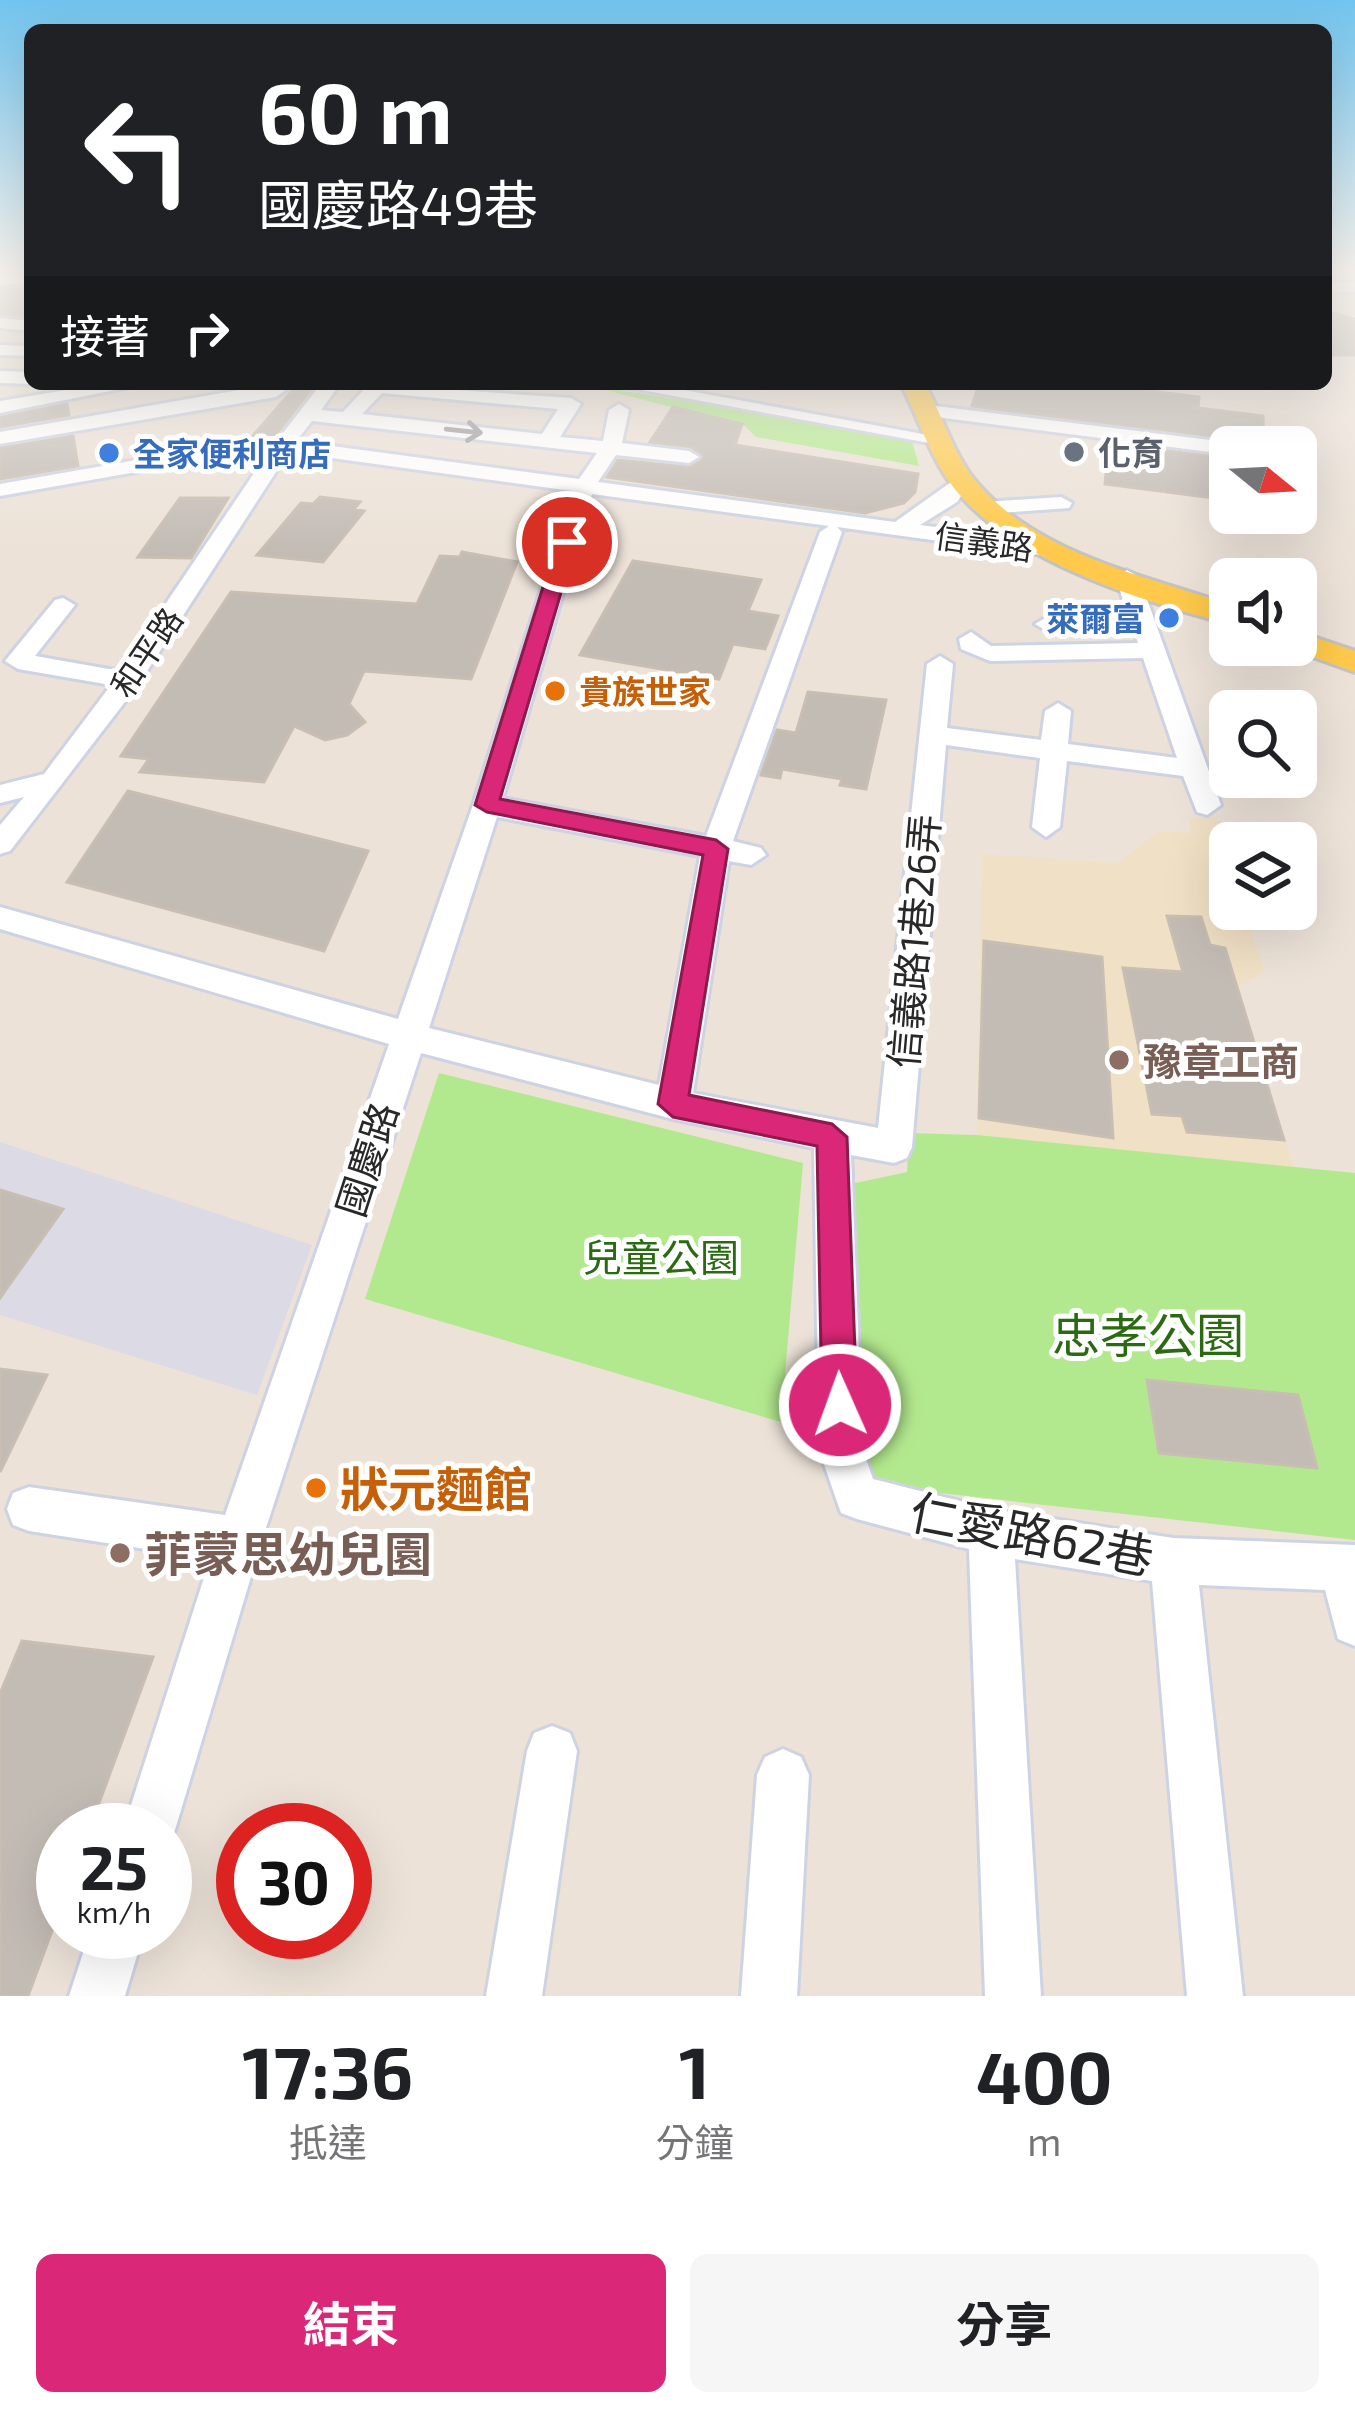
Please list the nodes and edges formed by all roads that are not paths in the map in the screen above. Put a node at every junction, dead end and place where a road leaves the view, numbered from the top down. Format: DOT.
graph roads {
  1 [pos="71,390"];
  2 [pos="75,390"];
  3 [pos="278,390"];
  4 [pos="326,390"];
  5 [pos="374,390"];
  6 [pos="411,390"];
  7 [pos="651,390"];
  8 [pos="730,390"];
  9 [pos="916,390"];
  10 [pos="734,405"];
  11 [pos="0,407"];
  12 [pos="619,410"];
  13 [pos="928,411"];
  14 [pos="306,414"];
  15 [pos="348,418"];
  16 [pos="0,438"];
  17 [pos="548,440"];
  18 [pos="940,440"];
  19 [pos="612,446"];
  20 [pos="1209,446"];
  21 [pos="274,454"];
  22 [pos="87,456"];
  23 [pos="689,457"];
  24 [pos="961,481"];
  25 [pos="581,493"];
  26 [pos="2,500"];
  27 [pos="1061,502"];
  28 [pos="985,508"];
  29 [pos="904,530"];
  30 [pos="831,532"];
  31 [pos="863,536"];
  32 [pos="1056,550"];
  33 [pos="1127,577"];
  34 [pos="63,605"];
  35 [pos="1209,607"];
  36 [pos="1140,614"];
  37 [pos="1047,624"];
  38 [pos="971,639"];
  39 [pos="1317,648"];
  40 [pos="1153,650"];
  41 [pos="1355,662"];
  42 [pos="940,664"];
  43 [pos="129,680"];
  44 [pos="1058,712"];
  45 [pos="933,736"];
  46 [pos="1054,751"];
  47 [pos="1195,769"];
  48 [pos="50,782"];
  49 [pos="0,794"];
  50 [pos="487,805"];
  51 [pos="1207,805"];
  52 [pos="1046,827"];
  53 [pos="0,844"];
  54 [pos="716,849"];
  55 [pos="751,855"];
  56 [pos="0,917"];
  57 [pos="407,1036"];
  58 [pos="673,1104"];
  59 [pos="832,1137"];
  60 [pos="29,1509"];
  61 [pos="991,1532"];
  62 [pos="239,1540"];
  63 [pos="1173,1561"];
  64 [pos="1349,1568"];
  65 [pos="1355,1622"];
  66 [pos="552,1750"];
  67 [pos="783,1775"];
  68 [pos="156,1803"];
  69 [pos="109,1959"];
  70 [pos="97,1996"];
  71 [pos="514,1996"];
  72 [pos="770,1996"];
  73 [pos="1013,1996"];
  74 [pos="1216,1996"];
  1 -- 11 [label="street"];
  2 -- 22 [label="street"];
  3 -- 22 [label="street"];
  4 -- 14 [label="street, 和平路"];
  5 -- 15 [label="street"];
  6 -- 17 [label="street"];
  7 -- 10 [label="street"];
  8 -- 10 [label="street"];
  9 -- 13 [label="main road"];
  10 -- 18 [label="street"];
  12 -- 19 [label="street"];
  13 -- 18 [label="main road"];
  13 -- 20 [label="street"];
  14 -- 15 [label="street"];
  14 -- 21 [label="street, 和平路"];
  15 -- 17 [label="street, one-way"];
  16 -- 22 [label="street"];
  17 -- 19 [label="street"];
  18 -- 24 [label="main road"];
  19 -- 23 [label="street"];
  19 -- 25 [label="street, 國慶路"];
  21 -- 22 [label="street, 信義路"];
  21 -- 25 [label="street, 信義路"];
  21 -- 43 [label="street, 和平路"];
  22 -- 26 [label="street, 信義路"];
  24 -- 28 [label="main road"];
  24 -- 29 [label="street"];
  25 -- 29 [label="street, 信義路"];
  25 -- 30 [label="street, 信義路"];
  25 -- 50 [label="street, 國慶路"];
  27 -- 28 [label="street"];
  28 -- 32 [label="main road"];
  29 -- 31 [label="street"];
  29 -- 32 [label="street, 信義路"];
  30 -- 31 [label="street, 信義路"];
  30 -- 54 [label="street"];
  31 -- 32 [label="street, 信義路"];
  32 -- 33 [label="main road"];
  33 -- 35 [label="main road"];
  33 -- 36 [label="street"];
  34 -- 43 [label="street"];
  36 -- 37 [label="street"];
  36 -- 40 [label="street"];
  38 -- 40 [label="street"];
  39 -- 41 [label="main road"];
  40 -- 47 [label="street"];
  42 -- 45 [label="street, 信義路1巷26弄"];
  43 -- 48 [label="street, 和平路"];
  44 -- 46 [label="street"];
  45 -- 46 [label="street"];
  45 -- 59 [label="street, 信義路1巷26弄"];
  46 -- 47 [label="street"];
  46 -- 52 [label="street"];
  47 -- 51 [label="street"];
  48 -- 49 [label="street"];
  48 -- 53 [label="street, 和平路"];
  50 -- 54 [label="street"];
  50 -- 57 [label="street, 國慶路"];
  54 -- 55 [label="street"];
  54 -- 58 [label="street"];
  56 -- 57 [label="street"];
  57 -- 58 [label="street"];
  57 -- 62 [label="street, 國慶路"];
  58 -- 59 [label="street"];
  59 -- 61 [label="street, 仁愛路62巷"];
  60 -- 62 [label="street"];
  61 -- 63 [label="street, 仁愛路62巷"];
  61 -- 73 [label="street"];
  62 -- 68 [label="street, 國慶路"];
  63 -- 64 [label="street, 仁愛路62巷"];
  63 -- 74 [label="street"];
  64 -- 65 [label="street"];
  66 -- 71 [label="street"];
  67 -- 72 [label="street"];
  69 -- 70 [label="street"];
}
